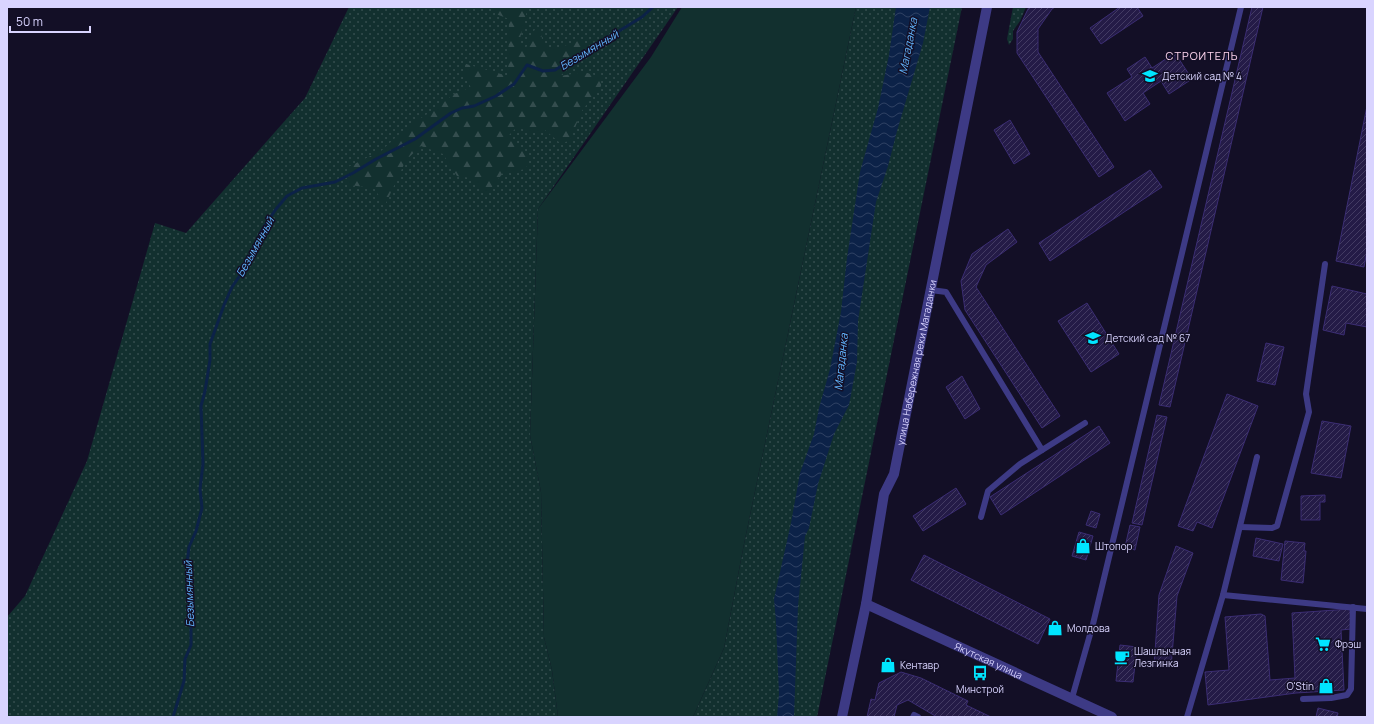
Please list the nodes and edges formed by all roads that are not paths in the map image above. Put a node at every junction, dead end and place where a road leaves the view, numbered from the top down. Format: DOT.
graph roads {
  1 [pos="987,7"];
  2 [pos="1241,7"];
  3 [pos="1325,264"];
  4 [pos="931,290"];
  5 [pos="1085,423"];
  6 [pos="1042,450"];
  7 [pos="1257,457"];
  8 [pos="980,517"];
  9 [pos="1240,527"];
  10 [pos="1224,594"];
  11 [pos="866,604"];
  12 [pos="1353,608"];
  13 [pos="1367,609"];
  14 [pos="1072,698"];
  15 [pos="1303,699"];
  16 [pos="842,717"];
  17 [pos="913,717"];
  18 [pos="918,717"];
  19 [pos="1112,717"];
  20 [pos="1187,717"];
  1 -- 4 [label="street, улица Набережная реки Магаданки"];
  2 -- 14 [label="lane"];
  3 -- 9 [label="lane"];
  4 -- 6 [label="lane"];
  4 -- 11 [label="street, улица Набережная реки Магаданки"];
  5 -- 6 [label="lane"];
  6 -- 8 [label="lane"];
  7 -- 9 [label="lane"];
  9 -- 10 [label="lane"];
  10 -- 12 [label="lane"];
  10 -- 20 [label="lane"];
  11 -- 14 [label="street, Якутская улица"];
  11 -- 16 [label="street, улица Набережная реки Магаданки"];
  12 -- 13 [label="lane"];
  12 -- 15 [label="lane"];
  14 -- 19 [label="street, Якутская улица"];
  17 -- 18 [label="lane"];
}
